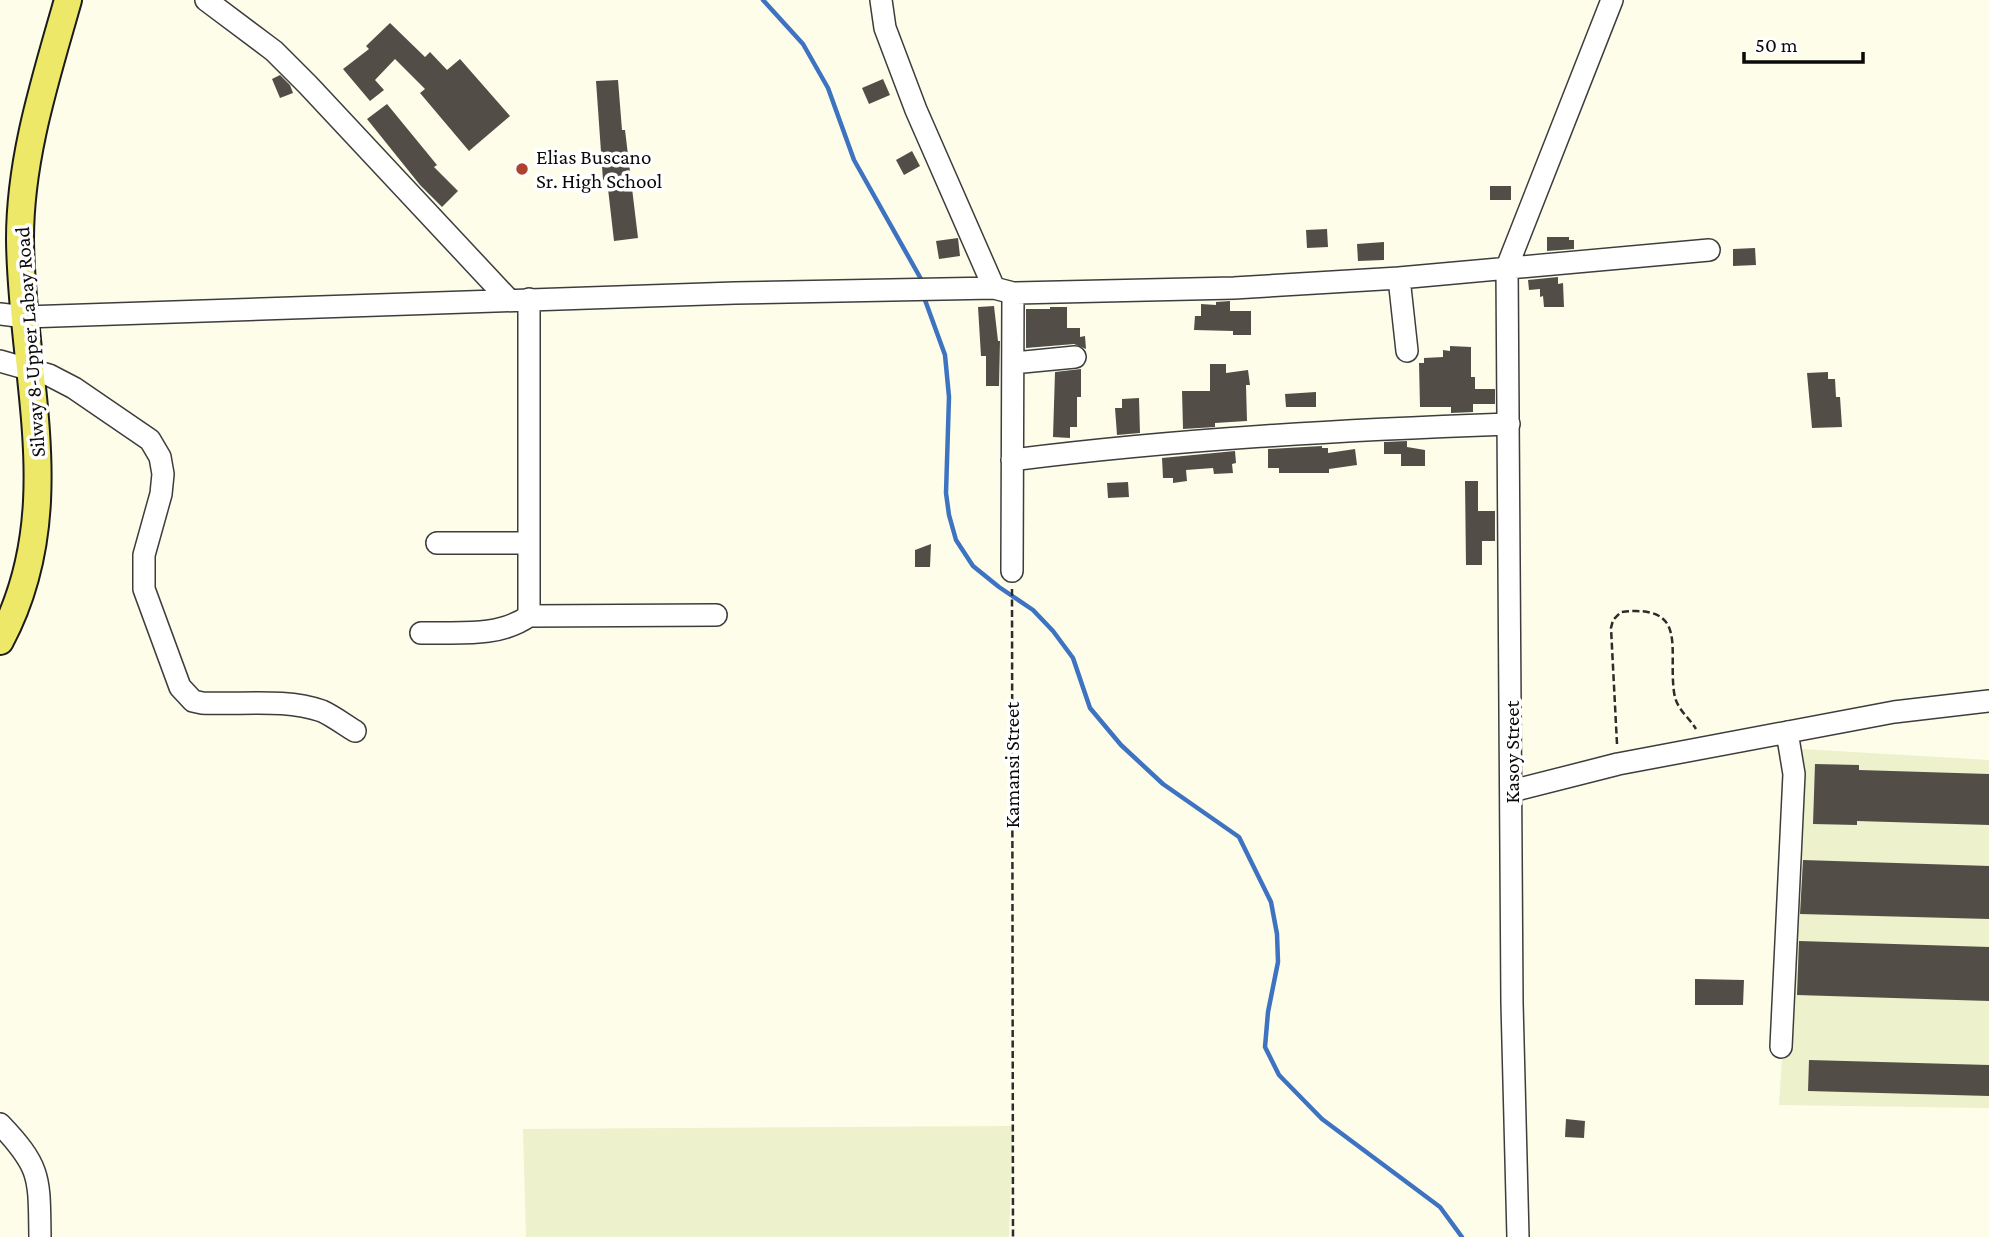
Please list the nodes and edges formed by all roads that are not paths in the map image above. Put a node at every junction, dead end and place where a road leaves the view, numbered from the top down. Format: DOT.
graph roads {
  1 [pos="68,0"];
  2 [pos="206,0"];
  3 [pos="881,0"];
  4 [pos="1612,0"];
  5 [pos="1709,250"];
  6 [pos="1507,267"];
  7 [pos="1399,278"];
  8 [pos="1004,290"];
  9 [pos="519,300"];
  10 [pos="13,316"];
  11 [pos="1408,351"];
  12 [pos="1075,357"];
  13 [pos="0,361"];
  14 [pos="1013,363"];
  15 [pos="30,369"];
  16 [pos="1509,425"];
  17 [pos="1012,460"];
  18 [pos="437,543"];
  19 [pos="528,543"];
  20 [pos="1012,571"];
  21 [pos="716,615"];
  22 [pos="529,616"];
  23 [pos="421,633"];
  24 [pos="0,641"];
  25 [pos="1989,701"];
  26 [pos="355,731"];
  27 [pos="1787,732"];
  28 [pos="1512,791"];
  29 [pos="1781,1048"];
  30 [pos="0,1124"];
  31 [pos="40,1237"];
  32 [pos="1518,1237"];
  1 -- 10 [label="main road, Silway 8-Upper Labay Road"];
  2 -- 9 [label="street"];
  3 -- 8 [label="street"];
  4 -- 6 [label="street"];
  5 -- 6 [label="street"];
  6 -- 7 [label="street"];
  6 -- 16 [label="street, Kasoy Street"];
  7 -- 8 [label="street"];
  7 -- 11 [label="street"];
  8 -- 9 [label="street"];
  8 -- 14 [label="street"];
  9 -- 10 [label="street"];
  9 -- 19 [label="street"];
  10 -- 15 [label="main road, Silway 8-Upper Labay Road"];
  12 -- 14 [label="street"];
  13 -- 15 [label="street"];
  14 -- 17 [label="street"];
  15 -- 24 [label="main road, Silway 8-Upper Labay Road"];
  15 -- 26 [label="street"];
  16 -- 17 [label="street"];
  16 -- 28 [label="street, Kasoy Street"];
  17 -- 20 [label="street"];
  18 -- 19 [label="street"];
  19 -- 22 [label="street"];
  21 -- 22 [label="street"];
  22 -- 23 [label="street"];
  25 -- 27 [label="street"];
  27 -- 28 [label="street"];
  27 -- 29 [label="street"];
  28 -- 32 [label="street, Kasoy Street"];
  30 -- 31 [label="street"];
}
